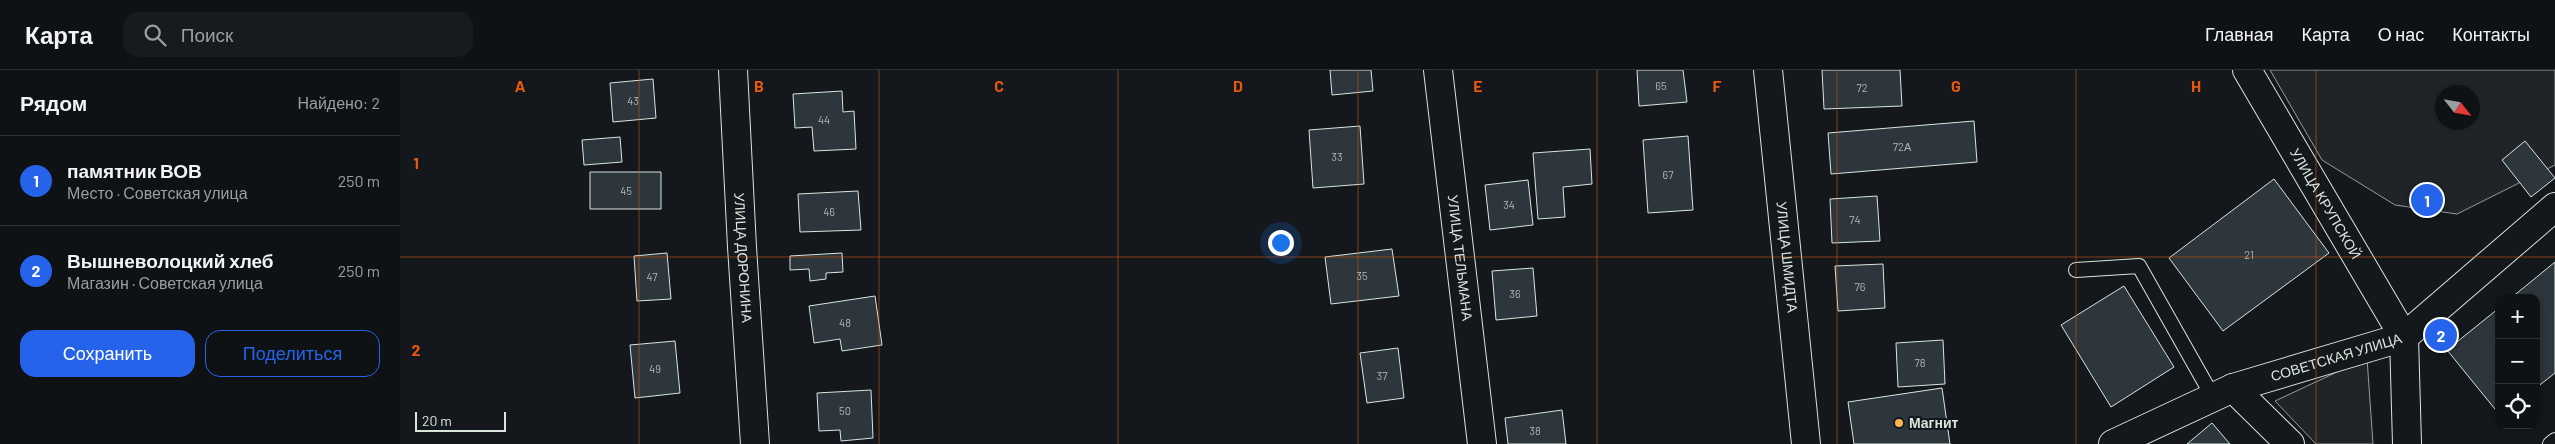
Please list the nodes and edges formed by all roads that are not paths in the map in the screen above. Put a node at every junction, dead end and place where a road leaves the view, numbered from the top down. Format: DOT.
graph roads {
  1 [pos="733,70"];
  2 [pos="1438,70"];
  3 [pos="1768,70"];
  4 [pos="2247,70"];
  5 [pos="2555,207"];
  6 [pos="2076,270"];
  7 [pos="2404,337"];
  8 [pos="2223,392"];
  9 [pos="2555,440"];
  10 [pos="755,444"];
  11 [pos="1482,444"];
  12 [pos="1806,444"];
  13 [pos="2112,444"];
  14 [pos="2290,444"];
  15 [pos="2407,444"];
  16 [pos="2550,444"];
  1 -- 10 [label="street, УЛИЦА ДОРОНИНА"];
  2 -- 11 [label="street, УЛИЦА ТЕЛЬМАНА"];
  3 -- 12 [label="street, УЛИЦА ШМИДТА"];
  4 -- 7 [label="street, УЛИЦА КРУПСКОЙ"];
  5 -- 7 [label="street, СОВЕТСКАЯ УЛИЦА"];
  6 -- 8 [label="lane"];
  7 -- 8 [label="street, СОВЕТСКАЯ УЛИЦА"];
  7 -- 15 [label="street"];
  8 -- 13 [label="street, СОВЕТСКАЯ УЛИЦА"];
  8 -- 14 [label="street"];
  9 -- 16 [label="lane"];
}
